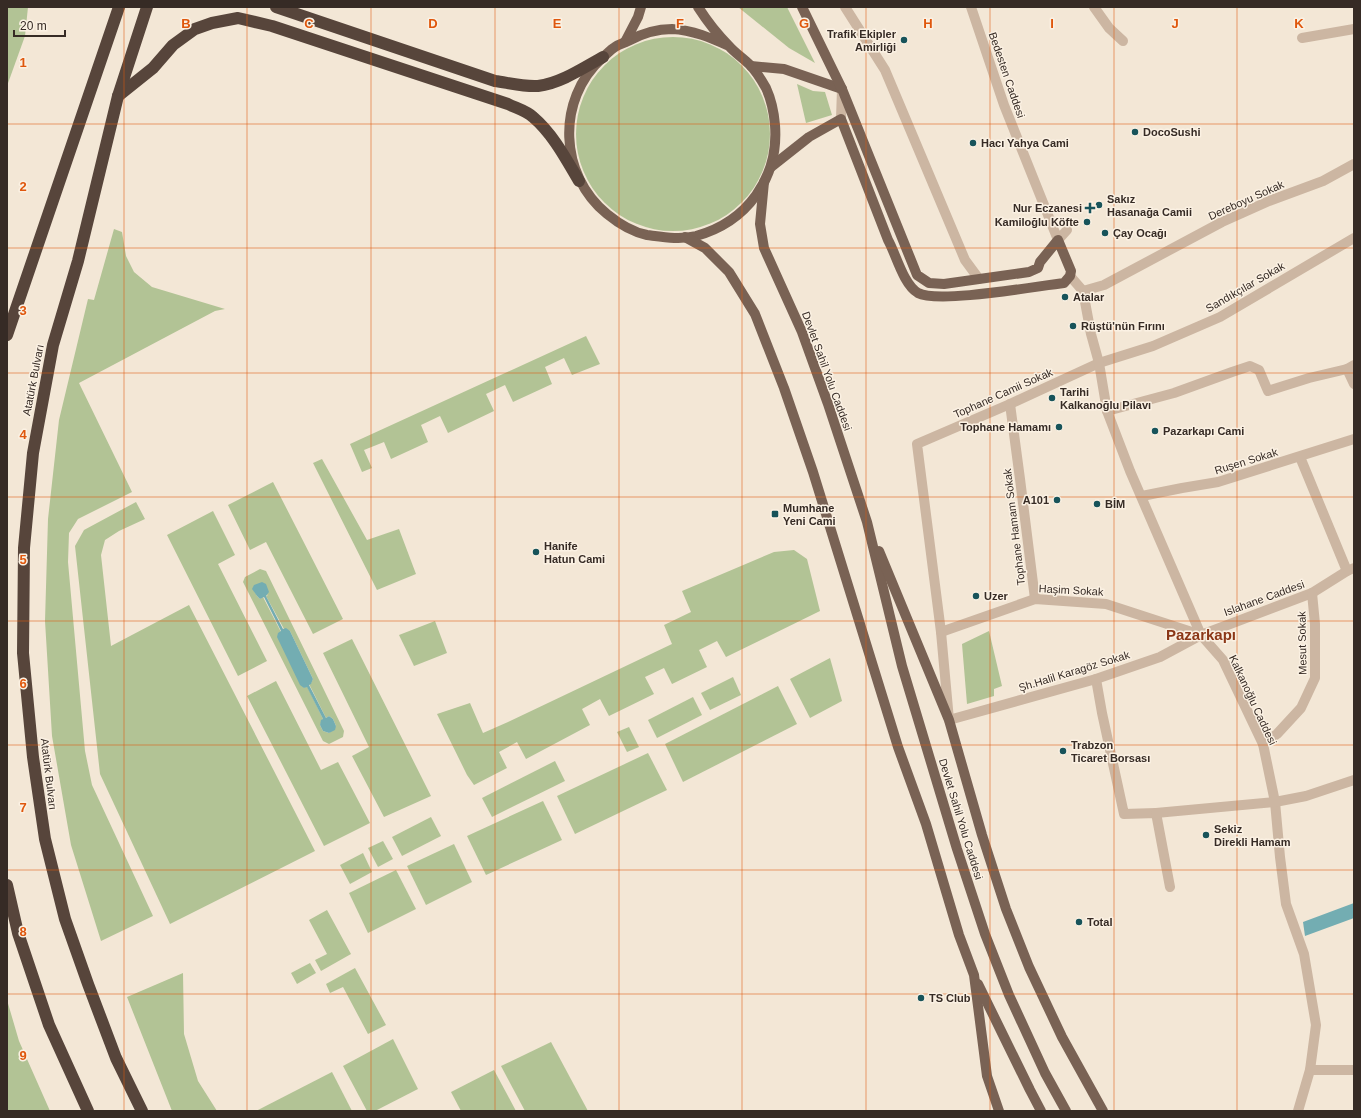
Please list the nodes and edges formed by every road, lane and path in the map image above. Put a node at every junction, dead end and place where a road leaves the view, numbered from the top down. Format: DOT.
graph roads {
  1 [pos="119,7"];
  2 [pos="147,7"];
  3 [pos="276,7"];
  4 [pos="641,7"];
  5 [pos="698,7"];
  6 [pos="802,7"];
  7 [pos="845,7"];
  8 [pos="971,7"];
  9 [pos="1094,7"];
  10 [pos="1354,29"];
  11 [pos="1302,38"];
  12 [pos="1123,41"];
  13 [pos="625,42"];
  14 [pos="729,46"];
  15 [pos="603,57"];
  16 [pos="751,66"];
  17 [pos="842,89"];
  18 [pos="118,96"];
  19 [pos="841,119"];
  20 [pos="1354,164"];
  21 [pos="771,167"];
  22 [pos="579,181"];
  23 [pos="764,182"];
  24 [pos="1067,230"];
  25 [pos="685,237"];
  26 [pos="1354,238"];
  27 [pos="1058,240"];
  28 [pos="1070,276"];
  29 [pos="979,279"];
  30 [pos="1084,291"];
  31 [pos="7,335"];
  32 [pos="1099,363"];
  33 [pos="1351,367"];
  34 [pos="1354,384"];
  35 [pos="1010,404"];
  36 [pos="1107,410"];
  37 [pos="1354,439"];
  38 [pos="1300,457"];
  39 [pos="1142,496"];
  40 [pos="867,522"];
  41 [pos="1350,570"];
  42 [pos="1312,593"];
  43 [pos="1034,599"];
  44 [pos="941,632"];
  45 [pos="1201,635"];
  46 [pos="1096,679"];
  47 [pos="950,720"];
  48 [pos="1263,744"];
  49 [pos="1354,780"];
  50 [pos="1274,802"];
  51 [pos="1156,813"];
  52 [pos="7,885"];
  53 [pos="1170,887"];
  54 [pos="974,975"];
  55 [pos="1310,1070"];
  56 [pos="1354,1070"];
  57 [pos="88,1111"];
  58 [pos="142,1111"];
  59 [pos="999,1111"];
  60 [pos="1041,1111"];
  61 [pos="1066,1111"];
  62 [pos="1103,1111"];
  63 [pos="1298,1111"];
  1 -- 31 [label="highway"];
  2 -- 18 [label="highway, Atatürk Bulvarı"];
  3 -- 15 [label="highway"];
  4 -- 13 [label="main road"];
  5 -- 14 [label="main road, Devlet Sahil Yolu Caddesi"];
  6 -- 17 [label="main road"];
  7 -- 29 [label="street"];
  8 -- 27 [label="street, Bedesten Caddesi"];
  9 -- 12 [label="street"];
  10 -- 11 [label="street"];
  13 -- 14 [label="main road, Devlet Sahil Yolu Caddesi"];
  13 -- 15 [label="main road, Devlet Sahil Yolu Caddesi"];
  14 -- 16 [label="main road, Devlet Sahil Yolu Caddesi"];
  15 -- 22 [label="main road, Devlet Sahil Yolu Caddesi"];
  16 -- 17 [label="main road"];
  16 -- 21 [label="main road, Devlet Sahil Yolu Caddesi"];
  17 -- 19 [label="street"];
  17 -- 29 [label="main road"];
  18 -- 22 [label="highway"];
  18 -- 58 [label="highway, Atatürk Bulvarı"];
  19 -- 21 [label="main road, Devlet Sahil Yolu Caddesi"];
  19 -- 28 [label="main road"];
  20 -- 30 [label="street, Dereboyu Sokak"];
  21 -- 23 [label="main road, Devlet Sahil Yolu Caddesi"];
  22 -- 25 [label="main road, Devlet Sahil Yolu Caddesi"];
  23 -- 25 [label="main road, Devlet Sahil Yolu Caddesi"];
  23 -- 40 [label="main road, Devlet Sahil Yolu Caddesi"];
  24 -- 27 [label="street"];
  25 -- 54 [label="main road"];
  26 -- 32 [label="street, Sandıkçılar Sokak"];
  27 -- 28 [label="main road"];
  27 -- 29 [label="main road"];
  28 -- 30 [label="street"];
  30 -- 32 [label="street, Kalkanoğlu Caddesi"];
  32 -- 35 [label="street, Tophane Camii Sokak"];
  32 -- 36 [label="street, Kalkanoğlu Caddesi"];
  33 -- 34 [label="street"];
  33 -- 36 [label="street"];
  35 -- 43 [label="street, Tophane Hamam Sokak"];
  35 -- 44 [label="street, Tophane Camii Sokak"];
  36 -- 39 [label="street, Kalkanoğlu Caddesi"];
  37 -- 38 [label="street, Ruşen Sokak"];
  38 -- 39 [label="street, Ruşen Sokak"];
  38 -- 41 [label="street"];
  39 -- 45 [label="street, Kalkanoğlu Caddesi"];
  40 -- 47 [label="main road, Devlet Sahil Yolu Caddesi"];
  40 -- 61 [label="main road, Devlet Sahil Yolu Caddesi"];
  41 -- 42 [label="street, Islahane Caddesi"];
  42 -- 45 [label="street, Islahane Caddesi"];
  42 -- 48 [label="street, Mesut Sokak"];
  43 -- 44 [label="street, Haşim Sokak"];
  43 -- 45 [label="street, Haşim Sokak"];
  44 -- 47 [label="street"];
  45 -- 46 [label="street, Şh.Halil Karagöz Sokak"];
  45 -- 48 [label="street, Kalkanoğlu Caddesi"];
  46 -- 47 [label="street, Şh.Halil Karagöz Sokak"];
  46 -- 51 [label="street"];
  47 -- 62 [label="main road, Devlet Sahil Yolu Caddesi"];
  48 -- 50 [label="street, Kalkanoğlu Caddesi"];
  49 -- 50 [label="street"];
  50 -- 51 [label="street"];
  50 -- 55 [label="street, Kalkanoğlu Caddesi"];
  51 -- 53 [label="street"];
  52 -- 57 [label="highway"];
  54 -- 59 [label="main road"];
  54 -- 60 [label="main road"];
  55 -- 56 [label="street"];
  55 -- 63 [label="street, Kalkanoğlu Caddesi"];
}
